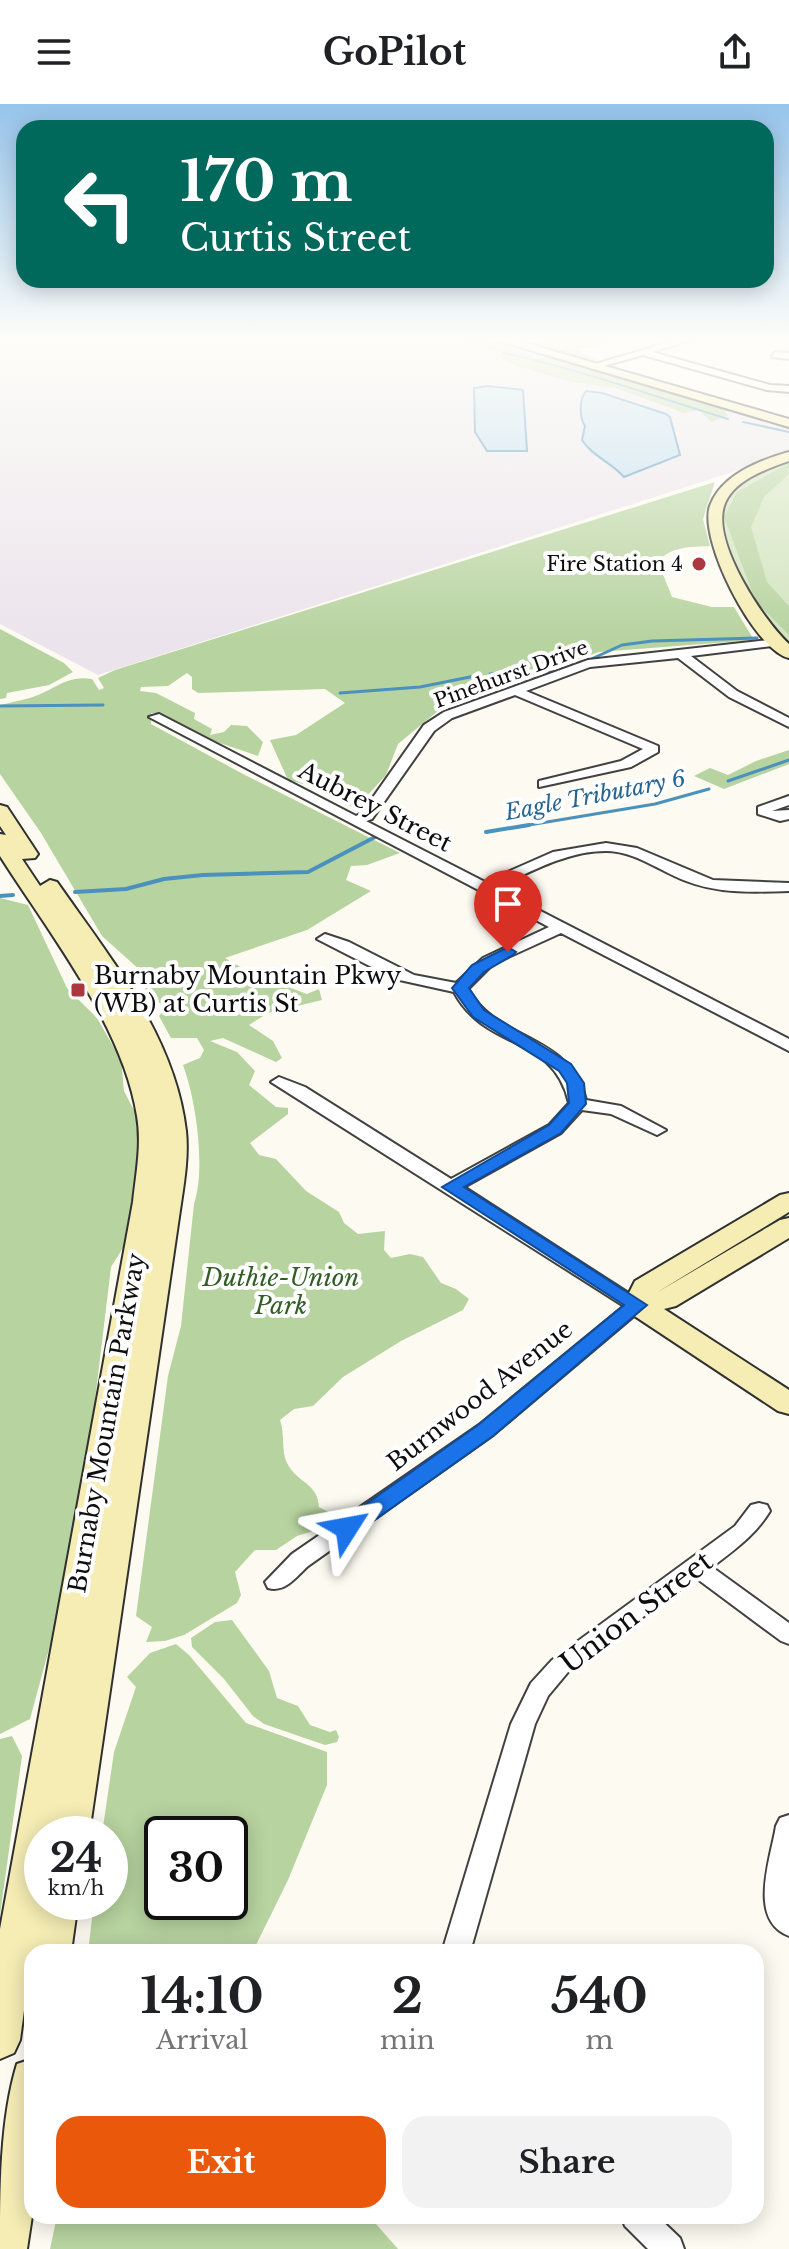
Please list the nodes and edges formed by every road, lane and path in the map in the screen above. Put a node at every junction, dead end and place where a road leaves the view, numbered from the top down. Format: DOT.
graph roads {
  1 [pos="789,456"];
  2 [pos="783,648"];
  3 [pos="682,655"];
  4 [pos="514,690"];
  5 [pos="155,717"];
  6 [pos="789,723"];
  7 [pos="544,784"];
  8 [pos="789,800"];
  9 [pos="0,811"];
  10 [pos="789,814"];
  11 [pos="355,821"];
  12 [pos="0,840"];
  13 [pos="789,887"];
  14 [pos="484,888"];
  15 [pos="560,928"];
  16 [pos="325,939"];
  17 [pos="460,988"];
  18 [pos="789,1046"];
  19 [pos="279,1082"];
  20 [pos="578,1104"];
  21 [pos="657,1130"];
  22 [pos="451,1187"];
  23 [pos="789,1201"];
  24 [pos="789,1226"];
  25 [pos="637,1305"];
  26 [pos="789,1404"];
  27 [pos="759,1511"];
  28 [pos="696,1567"];
  29 [pos="276,1582"];
  30 [pos="789,1635"];
  31 [pos="73,1816"];
  32 [pos="789,1826"];
  33 [pos="56,1920"];
  34 [pos="789,1924"];
  35 [pos="52,1944"];
  36 [pos="458,1944"];
  37 [pos="0,2040"];
  38 [pos="24,2129"];
  39 [pos="644,2224"];
  40 [pos="5,2249"];
  41 [pos="669,2249"];
  1 -- 2 [label="main road"];
  2 -- 3 [label="street, Pinehurst Drive"];
  3 -- 4 [label="street, Pinehurst Drive"];
  3 -- 6 [label="street"];
  4 -- 7 [label="street"];
  4 -- 11 [label="street, Pinehurst Drive"];
  5 -- 11 [label="street, Aubrey Street"];
  8 -- 10 [label="street"];
  9 -- 31 [label="main road, Burnaby Mountain Parkway"];
  11 -- 14 [label="street, Aubrey Street"];
  12 -- 37 [label="main road, Burnaby Mountain Parkway"];
  13 -- 14 [label="street"];
  14 -- 15 [label="street, Aubrey Street"];
  15 -- 17 [label="street"];
  15 -- 18 [label="street, Aubrey Street"];
  16 -- 17 [label="street"];
  17 -- 20 [label="street"];
  19 -- 22 [label="street"];
  20 -- 21 [label="street"];
  20 -- 22 [label="street"];
  22 -- 25 [label="street"];
  23 -- 25 [label="main road"];
  24 -- 25 [label="main road"];
  25 -- 26 [label="main road"];
  25 -- 29 [label="street, Burnwood Avenue"];
  27 -- 28 [label="street, Union Street"];
  28 -- 30 [label="street"];
  28 -- 36 [label="street, Union Street"];
  32 -- 34 [label="street"];
  33 -- 35 [label="main road"];
  38 -- 40 [label="main road"];
  39 -- 41 [label="street"];
}
